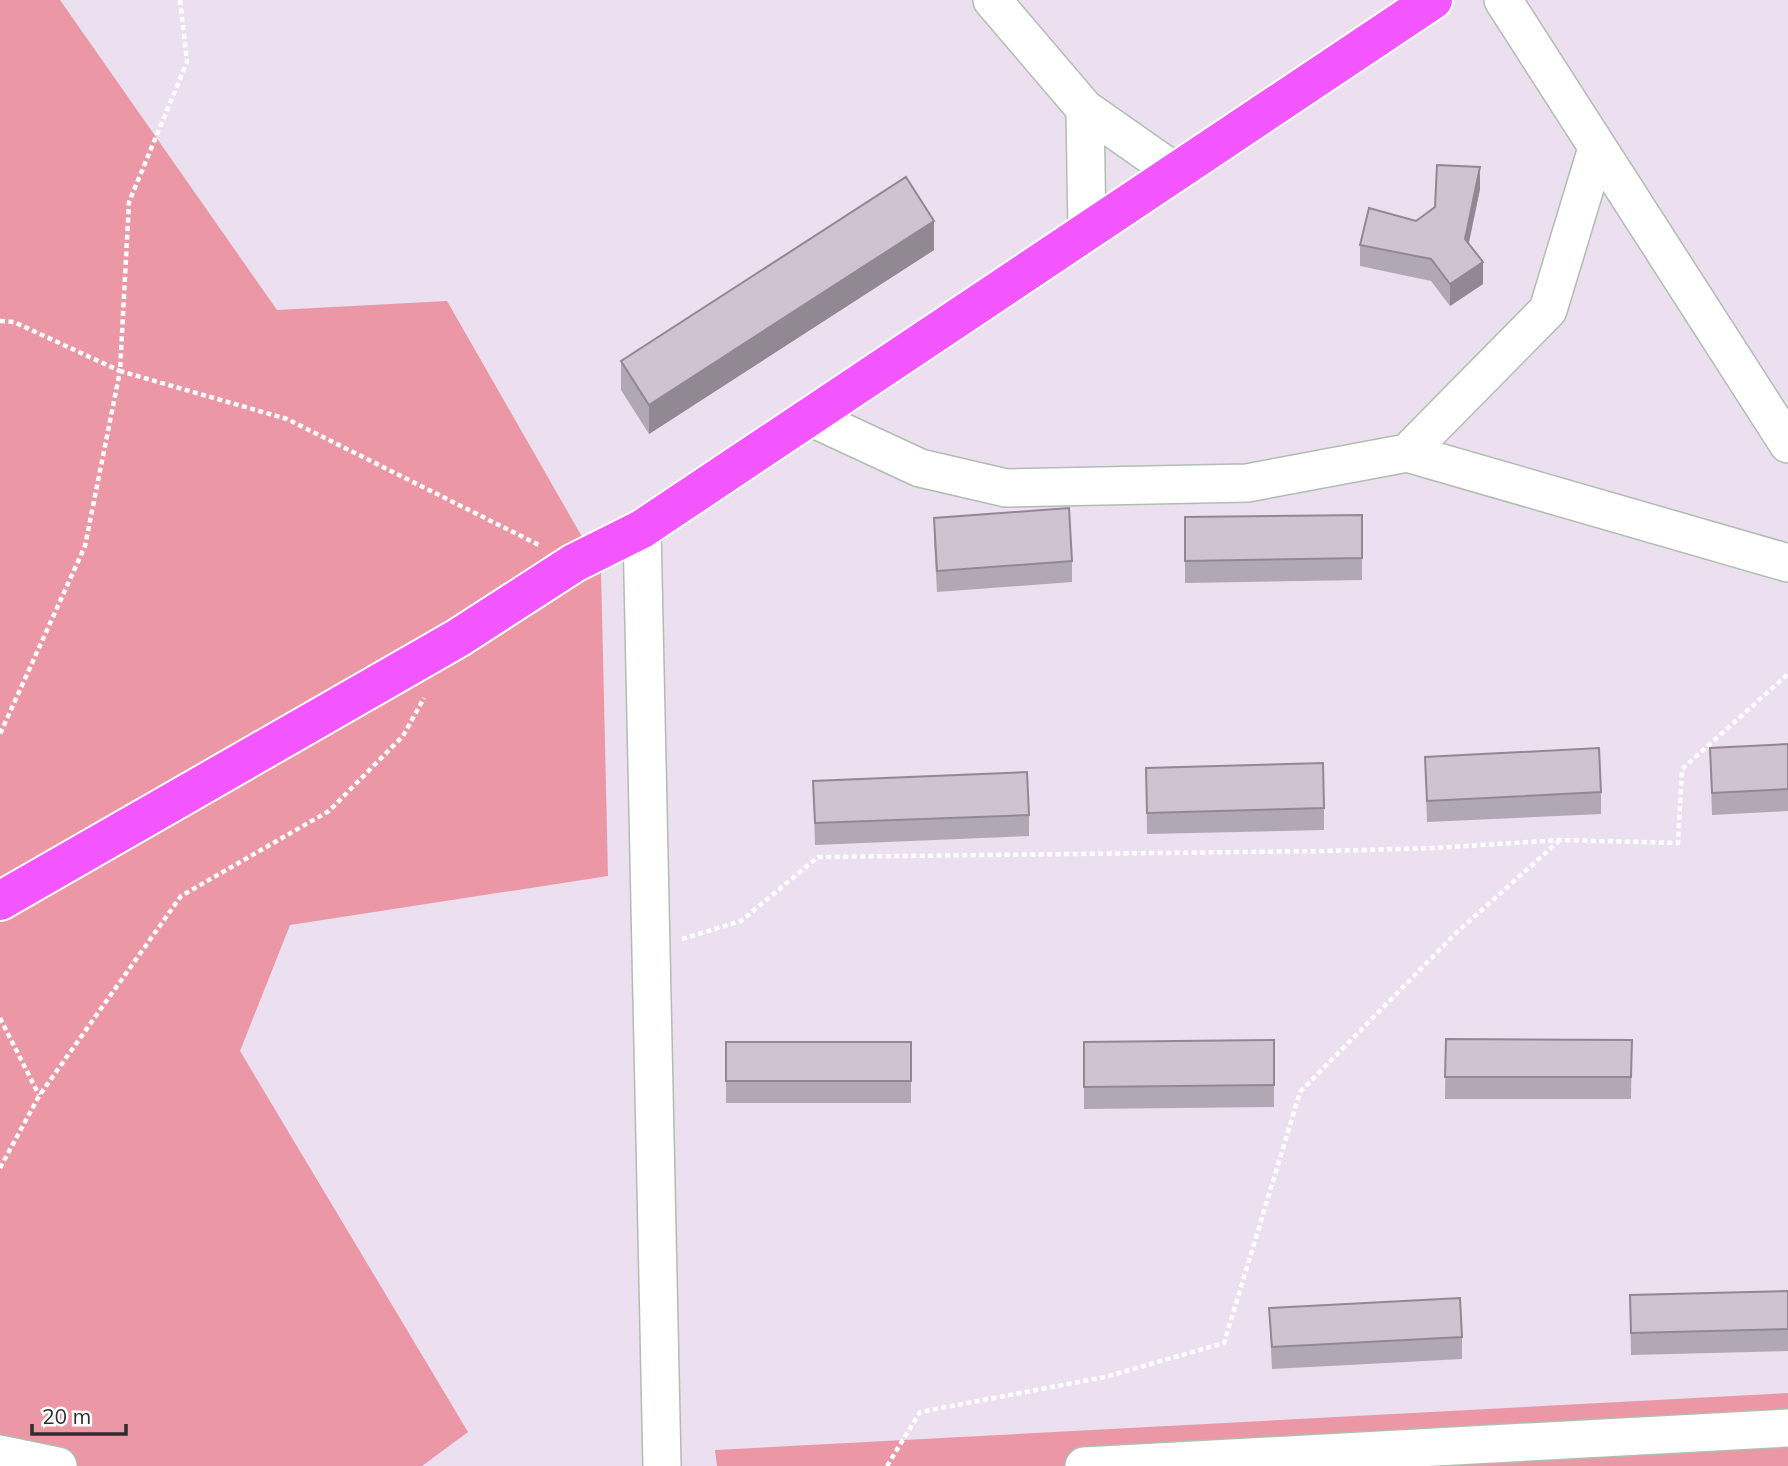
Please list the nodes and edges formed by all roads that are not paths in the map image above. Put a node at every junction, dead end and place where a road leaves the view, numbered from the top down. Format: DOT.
graph roads {
  1 [pos="992,0"];
  2 [pos="1433,0"];
  3 [pos="1503,0"];
  4 [pos="1084,109"];
  5 [pos="1597,148"];
  6 [pos="1175,172"];
  7 [pos="1087,232"];
  8 [pos="810,417"];
  9 [pos="1788,444"];
  10 [pos="1407,453"];
  11 [pos="642,529"];
  12 [pos="1788,563"];
  13 [pos="0,901"];
  14 [pos="1788,1428"];
  15 [pos="0,1454"];
  16 [pos="58,1466"];
  17 [pos="662,1466"];
  18 [pos="1084,1466"];
  1 -- 4 [label="street"];
  2 -- 6 [label="main road"];
  3 -- 5 [label="street"];
  4 -- 6 [label="street"];
  4 -- 7 [label="street"];
  5 -- 9 [label="street"];
  5 -- 10 [label="street"];
  6 -- 7 [label="main road"];
  7 -- 8 [label="main road"];
  8 -- 10 [label="street"];
  8 -- 11 [label="main road"];
  10 -- 12 [label="street"];
  11 -- 13 [label="main road"];
  11 -- 17 [label="street"];
  14 -- 18 [label="street"];
  15 -- 16 [label="street"];
}
